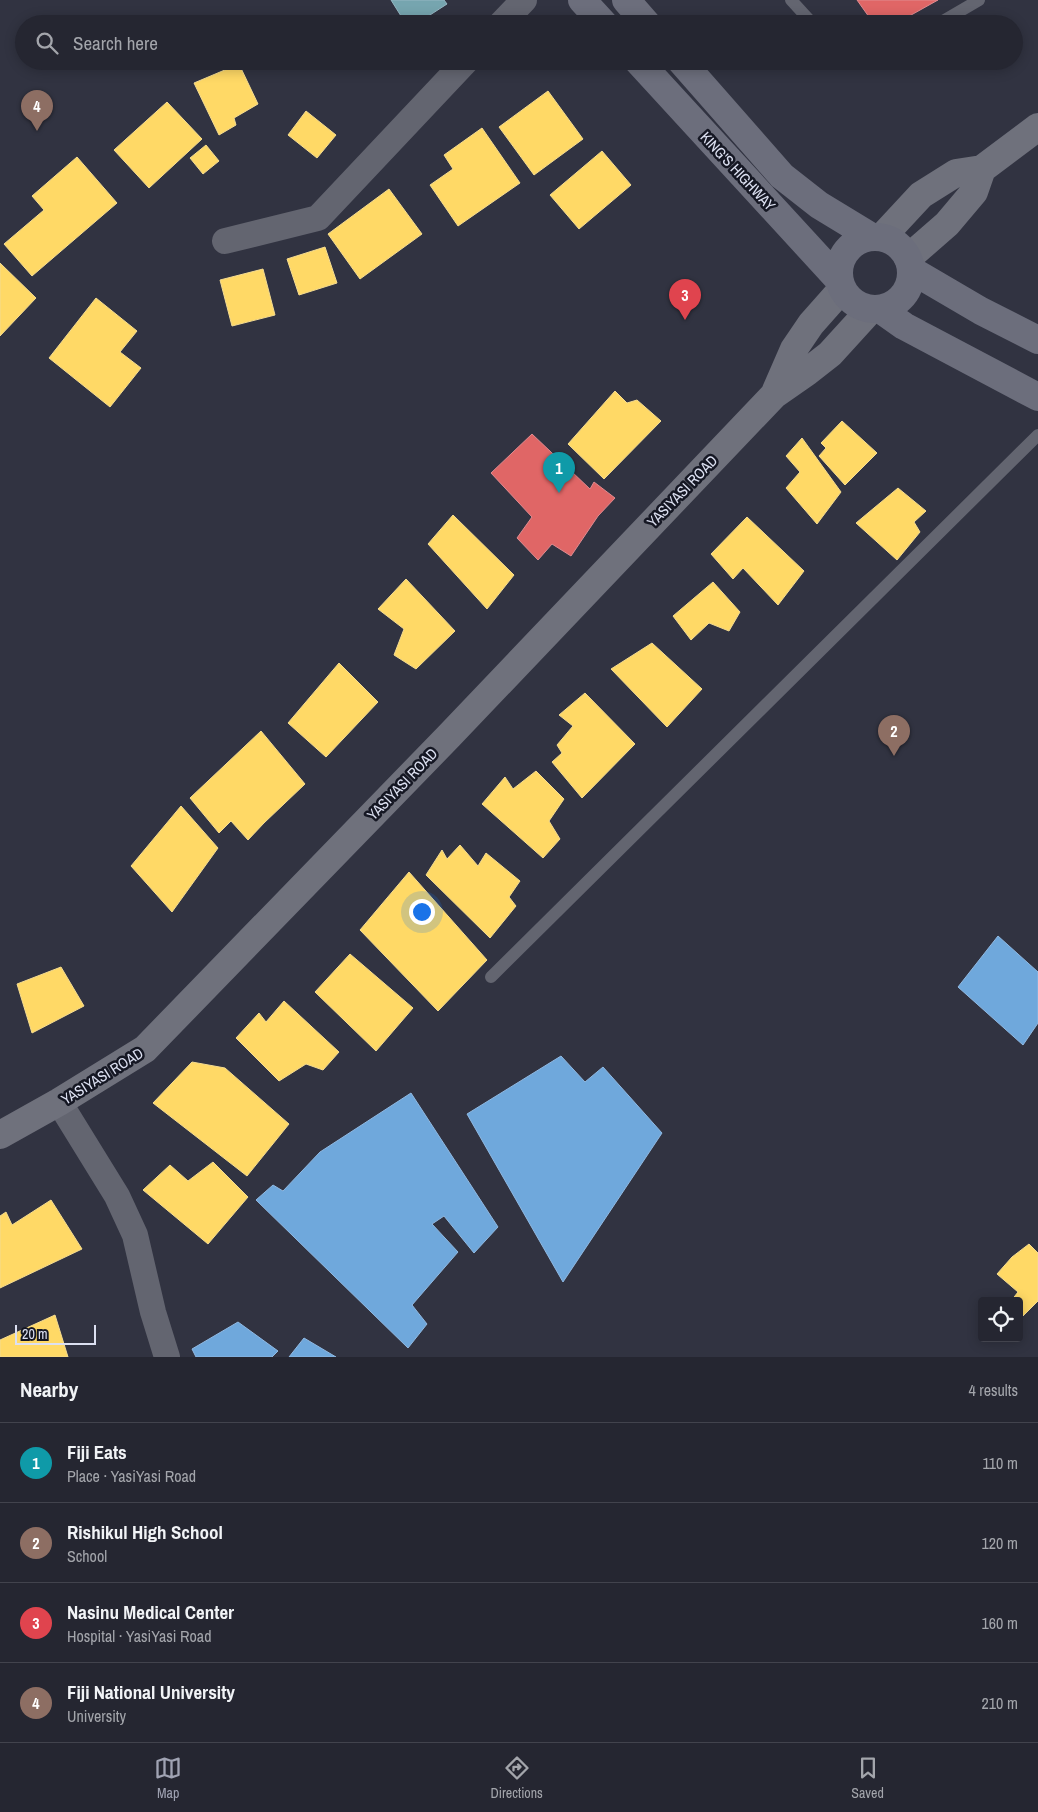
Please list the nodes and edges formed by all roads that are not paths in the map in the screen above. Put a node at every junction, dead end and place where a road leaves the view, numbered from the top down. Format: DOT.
graph roads {
  1 [pos="524,0"];
  2 [pos="582,0"];
  3 [pos="626,0"];
  4 [pos="791,0"];
  5 [pos="979,0"];
  6 [pos="510,15"];
  7 [pos="596,15"];
  8 [pos="639,15"];
  9 [pos="805,15"];
  10 [pos="953,15"];
  11 [pos="458,70"];
  12 [pos="646,70"];
  13 [pos="689,70"];
  14 [pos="1038,126"];
  15 [pos="982,169"];
  16 [pos="876,237"];
  17 [pos="225,241"];
  18 [pos="910,264"];
  19 [pos="841,284"];
  20 [pos="876,309"];
  21 [pos="1038,340"];
  22 [pos="774,395"];
  23 [pos="1038,397"];
  24 [pos="1038,435"];
  25 [pos="491,977"];
  26 [pos="60,1102"];
  27 [pos="0,1135"];
  28 [pos="167,1357"];
  1 -- 6 [label="street"];
  2 -- 7 [label="highway"];
  3 -- 8 [label="highway"];
  4 -- 9 [label="lane"];
  5 -- 10 [label="lane"];
  11 -- 17 [label="street"];
  12 -- 19 [label="highway, KING'S HIGHWAY"];
  13 -- 16 [label="highway, KING'S HIGHWAY"];
  14 -- 15 [label="main road"];
  15 -- 16 [label="main road"];
  15 -- 18 [label="main road"];
  16 -- 18 [label="highway"];
  16 -- 19 [label="highway"];
  18 -- 20 [label="highway"];
  18 -- 21 [label="highway"];
  19 -- 20 [label="highway"];
  19 -- 22 [label="main road, YASIYASI ROAD"];
  20 -- 22 [label="main road, YASIYASI ROAD"];
  20 -- 23 [label="highway"];
  22 -- 26 [label="main road, YASIYASI ROAD"];
  24 -- 25 [label="lane"];
  26 -- 27 [label="main road, YASIYASI ROAD"];
  26 -- 28 [label="street"];
}
